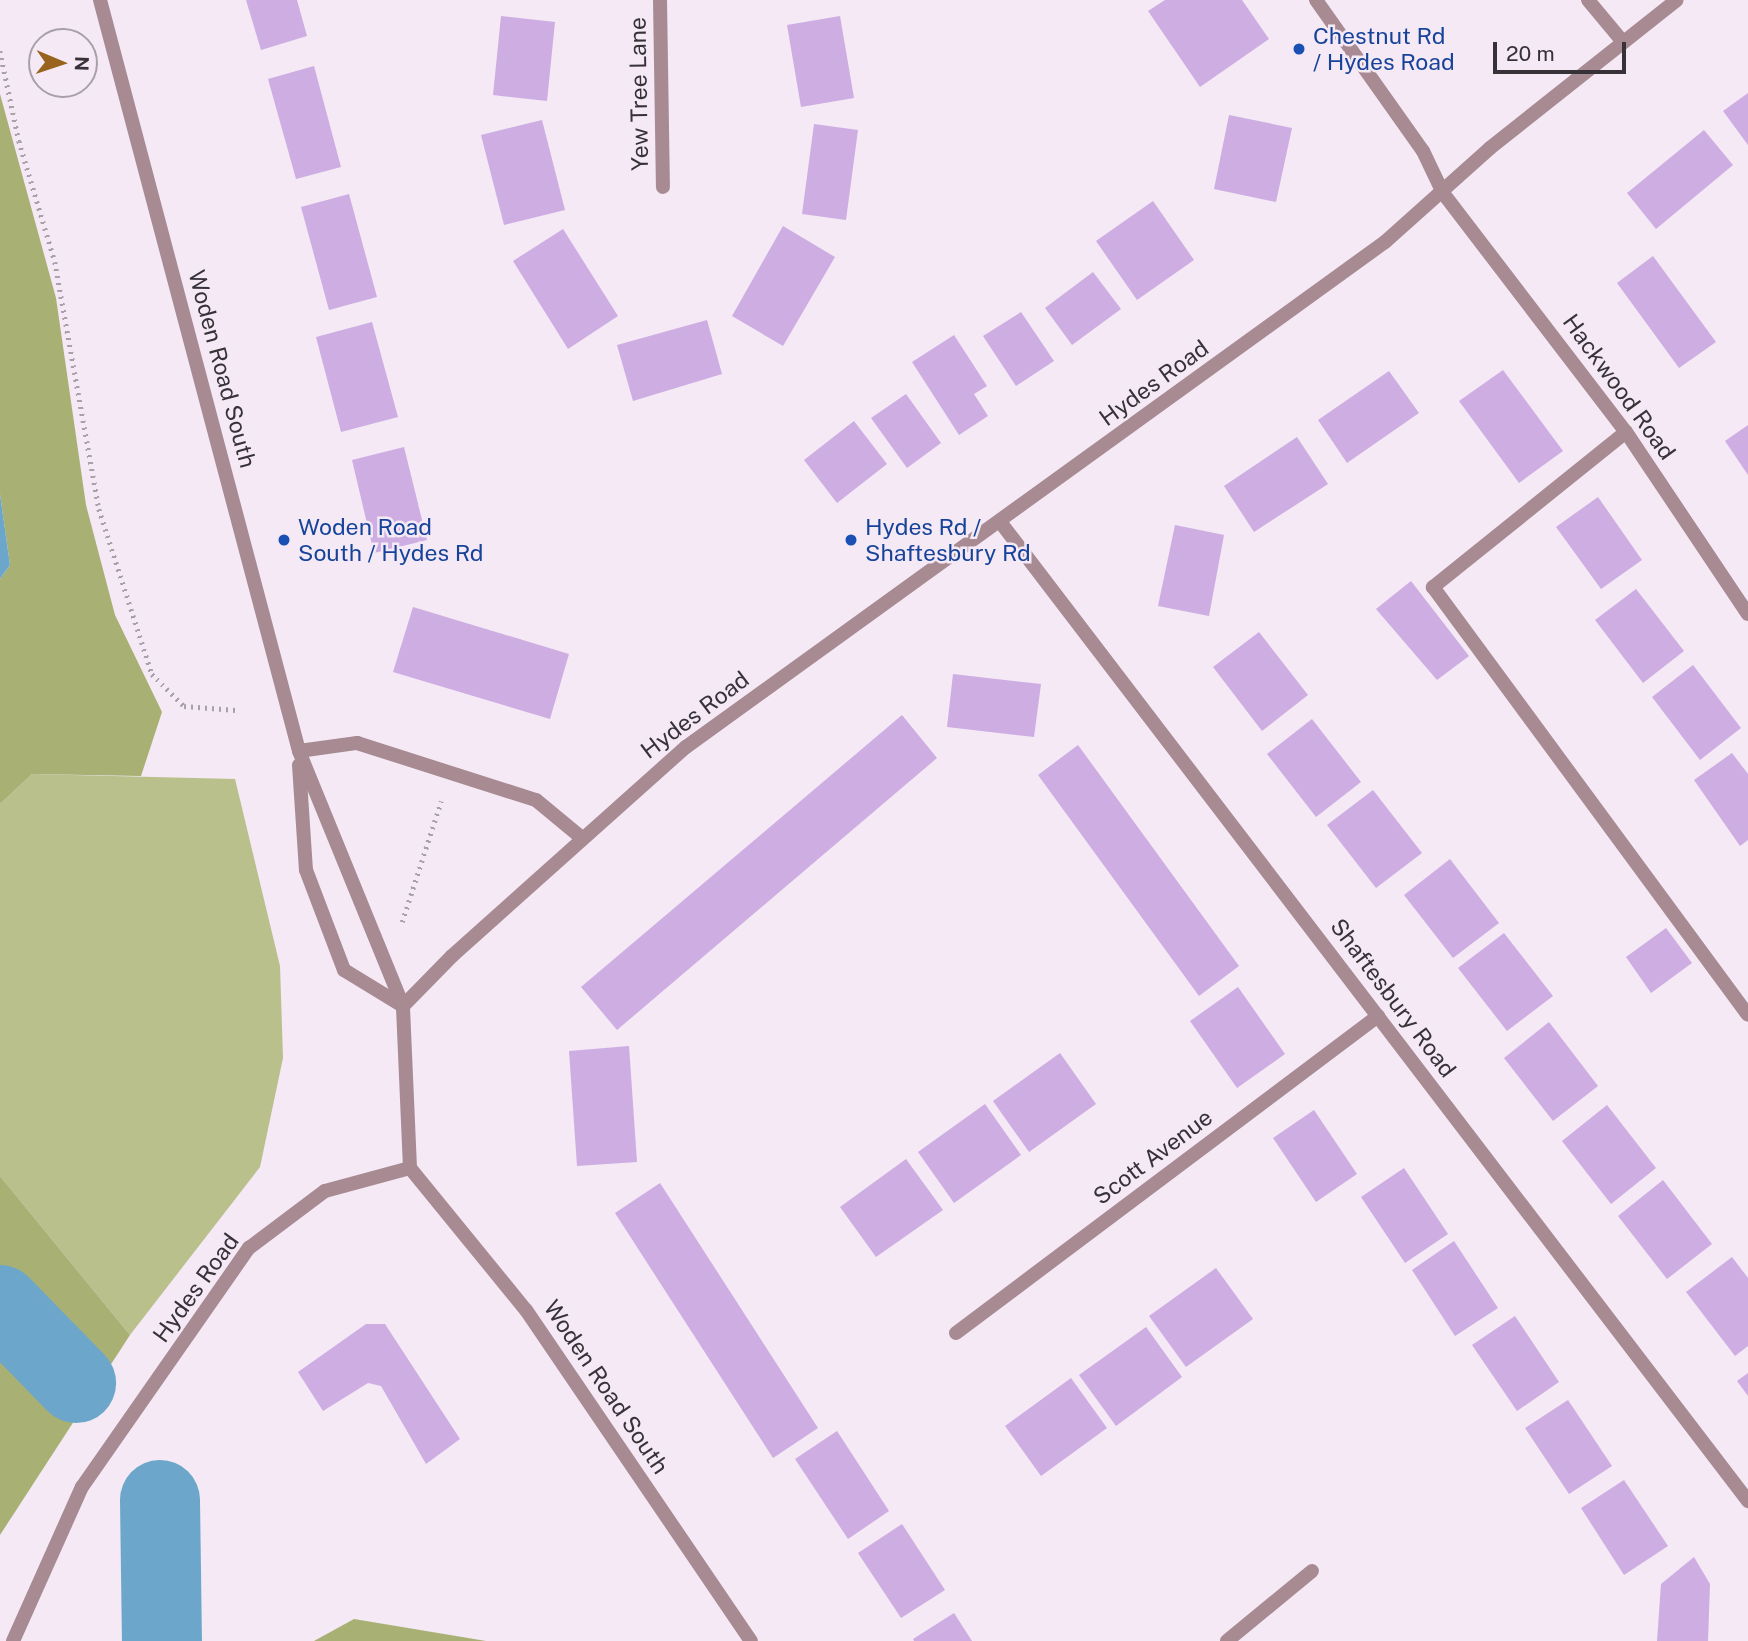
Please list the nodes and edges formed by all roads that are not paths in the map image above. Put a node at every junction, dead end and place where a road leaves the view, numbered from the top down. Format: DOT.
graph roads {
  1 [pos="100,0"];
  2 [pos="660,0"];
  3 [pos="1316,0"];
  4 [pos="1588,0"];
  5 [pos="1676,0"];
  6 [pos="1623,42"];
  7 [pos="663,187"];
  8 [pos="1443,193"];
  9 [pos="1626,432"];
  10 [pos="1001,523"];
  11 [pos="1748,614"];
  12 [pos="299,751"];
  13 [pos="582,838"];
  14 [pos="403,1006"];
  15 [pos="1378,1016"];
  16 [pos="1748,1016"];
  17 [pos="410,1168"];
  18 [pos="956,1333"];
  19 [pos="1748,1501"];
  20 [pos="1312,1571"];
  21 [pos="13,1641"];
  22 [pos="751,1641"];
  23 [pos="1227,1641"];
  1 -- 12 [label="street, Woden Road South"];
  2 -- 7 [label="street, Yew Tree Lane"];
  3 -- 8 [label="street, Hackwood Road"];
  4 -- 6 [label="street"];
  5 -- 6 [label="street, Hydes Road"];
  6 -- 8 [label="street, Hydes Road"];
  8 -- 9 [label="street, Hackwood Road"];
  8 -- 10 [label="street, Hydes Road"];
  9 -- 11 [label="street, Hackwood Road"];
  9 -- 16 [label="street"];
  10 -- 13 [label="street, Hydes Road"];
  10 -- 15 [label="street, Shaftesbury Road"];
  12 -- 13 [label="street"];
  12 -- 14 [label="street, Woden Road South"];
  12 -- 14 [label="street, Woden Road South"];
  13 -- 14 [label="street, Hydes Road"];
  14 -- 17 [label="street"];
  15 -- 18 [label="street, Scott Avenue"];
  15 -- 19 [label="street, Shaftesbury Road"];
  17 -- 21 [label="street, Hydes Road"];
  17 -- 22 [label="street, Woden Road South"];
  20 -- 23 [label="street"];
}
